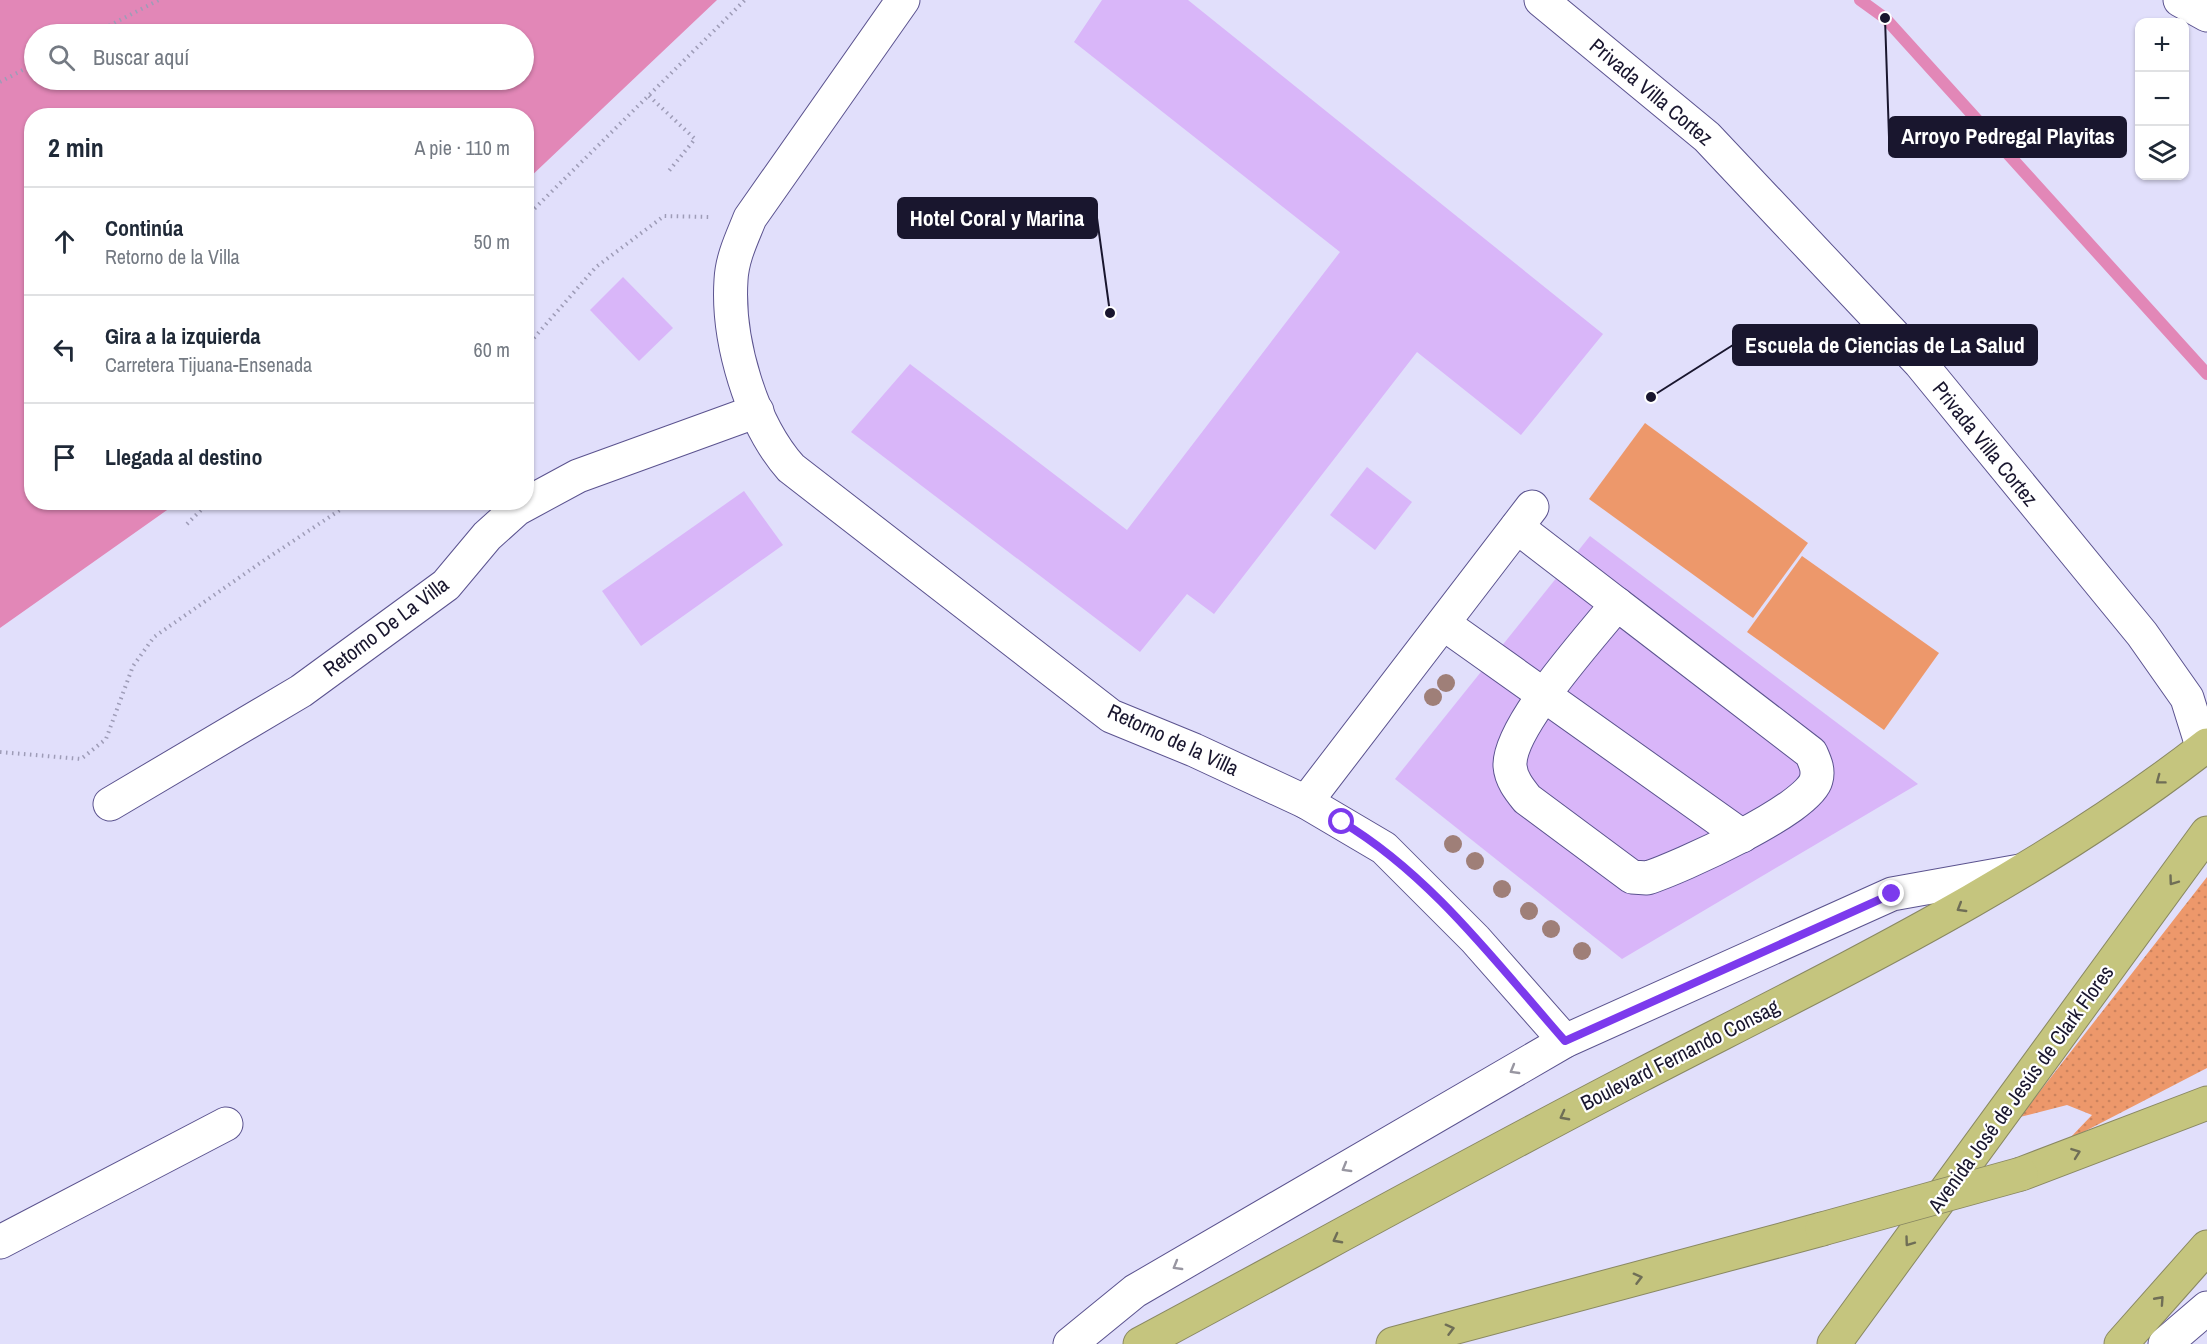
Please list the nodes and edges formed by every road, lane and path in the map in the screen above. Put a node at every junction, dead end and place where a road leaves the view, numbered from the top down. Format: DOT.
graph roads {
  1 [pos="159,0"];
  2 [pos="745,0"];
  3 [pos="903,0"];
  4 [pos="1541,0"];
  5 [pos="2180,0"];
  6 [pos="2207,15"];
  7 [pos="112,24"];
  8 [pos="24,69"];
  9 [pos="0,82"];
  10 [pos="649,96"];
  11 [pos="668,172"];
  12 [pos="534,209"];
  13 [pos="750,218"];
  14 [pos="534,338"];
  15 [pos="757,411"];
  16 [pos="534,500"];
  17 [pos="201,510"];
  18 [pos="340,510"];
  19 [pos="516,510"];
  20 [pos="187,524"];
  21 [pos="1617,604"];
  22 [pos="1444,624"];
  23 [pos="1544,696"];
  24 [pos="2205,747"];
  25 [pos="0,752"];
  26 [pos="1306,802"];
  27 [pos="110,804"];
  28 [pos="2207,833"];
  29 [pos="1742,836"];
  30 [pos="2025,870"];
  31 [pos="1565,1041"];
  32 [pos="2207,1103"];
  33 [pos="226,1124"];
  34 [pos="0,1242"];
  35 [pos="2207,1248"];
  36 [pos="2207,1308"];
  37 [pos="1070,1344"];
  38 [pos="1140,1344"];
  39 [pos="1393,1344"];
  40 [pos="1834,1344"];
  41 [pos="2121,1344"];
  42 [pos="2165,1344"];
  1 -- 7 [label="path"];
  2 -- 10 [label="path"];
  3 -- 13 [label="street, Retorno de la Villa"];
  4 -- 24 [label="street, Privada Villa Cortez"];
  5 -- 6 [label="street"];
  8 -- 9 [label="path"];
  10 -- 11 [label="path"];
  10 -- 12 [label="path"];
  13 -- 14 [label="path"];
  13 -- 15 [label="street, Retorno de la Villa"];
  15 -- 16 [label="street, Retorno De La Villa"];
  15 -- 26 [label="street, Retorno de la Villa"];
  17 -- 20 [label="path"];
  18 -- 25 [label="path"];
  19 -- 27 [label="street, Retorno De La Villa"];
  21 -- 22 [label="street"];
  21 -- 23 [label="street"];
  21 -- 29 [label="street"];
  22 -- 23 [label="street"];
  22 -- 26 [label="street"];
  23 -- 29 [label="street"];
  23 -- 29 [label="street"];
  24 -- 30 [label="highway, Boulevard Fernando Consag, one-way"];
  26 -- 31 [label="street, Retorno de la Villa"];
  28 -- 40 [label="highway, Avenida José de Jesús de Clark Flores, one-way"];
  30 -- 31 [label="street"];
  30 -- 38 [label="highway, Boulevard Fernando Consag, one-way"];
  31 -- 37 [label="street, one-way"];
  39 -- 32 [label="highway, one-way, bridge"];
  33 -- 34 [label="street"];
  41 -- 35 [label="highway, one-way"];
  36 -- 42 [label="street"];
}
